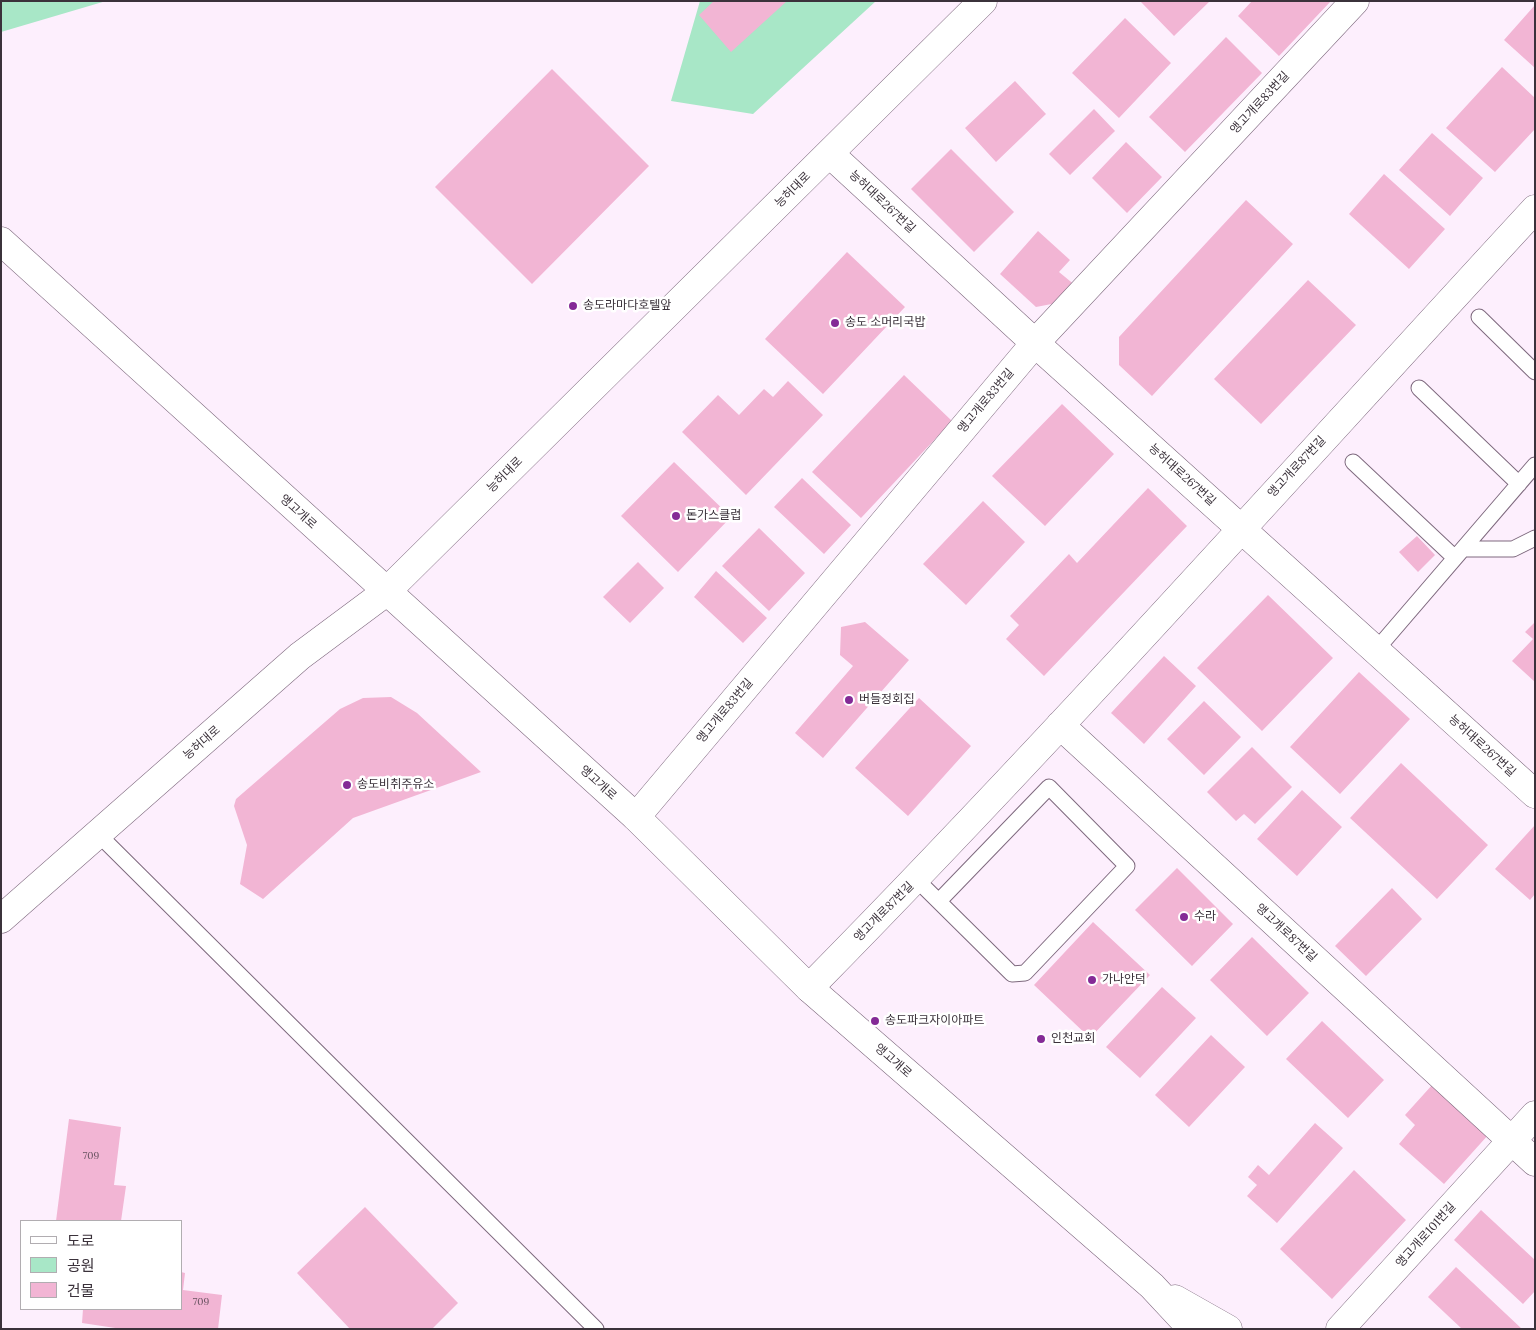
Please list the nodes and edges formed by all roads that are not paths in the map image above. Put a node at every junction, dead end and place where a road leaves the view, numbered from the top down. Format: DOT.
graph roads {
  1 [pos="983,1"];
  2 [pos="1355,1"];
  3 [pos="830,154"];
  4 [pos="1535,209"];
  5 [pos="1,241"];
  6 [pos="1478,317"];
  7 [pos="1035,343"];
  8 [pos="1535,372"];
  9 [pos="1420,388"];
  10 [pos="1353,462"];
  11 [pos="1535,465"];
  12 [pos="1519,484"];
  13 [pos="1241,528"];
  14 [pos="1535,538"];
  15 [pos="1459,554"];
  16 [pos="386,592"];
  17 [pos="1376,650"];
  18 [pos="1060,725"];
  19 [pos="1535,794"];
  20 [pos="636,817"];
  21 [pos="98,834"];
  22 [pos="916,879"];
  23 [pos="939,901"];
  24 [pos="1,920"];
  25 [pos="808,988"];
  26 [pos="1535,1115"];
  27 [pos="1512,1141"];
  28 [pos="1535,1162"];
  29 [pos="1152,1286"];
  30 [pos="596,1329"];
  31 [pos="1174,1329"];
  32 [pos="1192,1329"];
  33 [pos="1228,1329"];
  34 [pos="1340,1329"];
  1 -- 3 [label="street, 능허대로"];
  2 -- 7 [label="street, 앵고개로83번길"];
  3 -- 7 [label="street, 능허대로267번길"];
  3 -- 16 [label="street, 능허대로"];
  4 -- 13 [label="street, 앵고개로87번길"];
  5 -- 16 [label="street, 앵고개로"];
  6 -- 8 [label="lane"];
  7 -- 13 [label="street, 능허대로267번길"];
  7 -- 20 [label="street, 앵고개로83번길"];
  9 -- 12 [label="lane"];
  10 -- 15 [label="lane"];
  11 -- 12 [label="lane"];
  12 -- 15 [label="lane"];
  13 -- 17 [label="street, 능허대로267번길"];
  13 -- 18 [label="street, 앵고개로87번길"];
  14 -- 15 [label="lane"];
  15 -- 17 [label="lane"];
  16 -- 20 [label="street, 앵고개로"];
  16 -- 21 [label="street, 능허대로"];
  17 -- 19 [label="street, 능허대로267번길"];
  18 -- 22 [label="street, 앵고개로87번길"];
  18 -- 27 [label="street, 앵고개로87번길"];
  20 -- 25 [label="street, 앵고개로"];
  21 -- 24 [label="street, 능허대로"];
  21 -- 30 [label="lane"];
  22 -- 23 [label="lane"];
  22 -- 25 [label="street, 앵고개로87번길"];
  23 -- 23 [label="lane"];
  25 -- 29 [label="street, 앵고개로"];
  26 -- 27 [label="street, 앵고개로101번길"];
  27 -- 28 [label="street"];
  27 -- 34 [label="street, 앵고개로101번길"];
  29 -- 31 [label="street"];
  29 -- 32 [label="street, 앵고개로"];
  29 -- 33 [label="street"];
}
